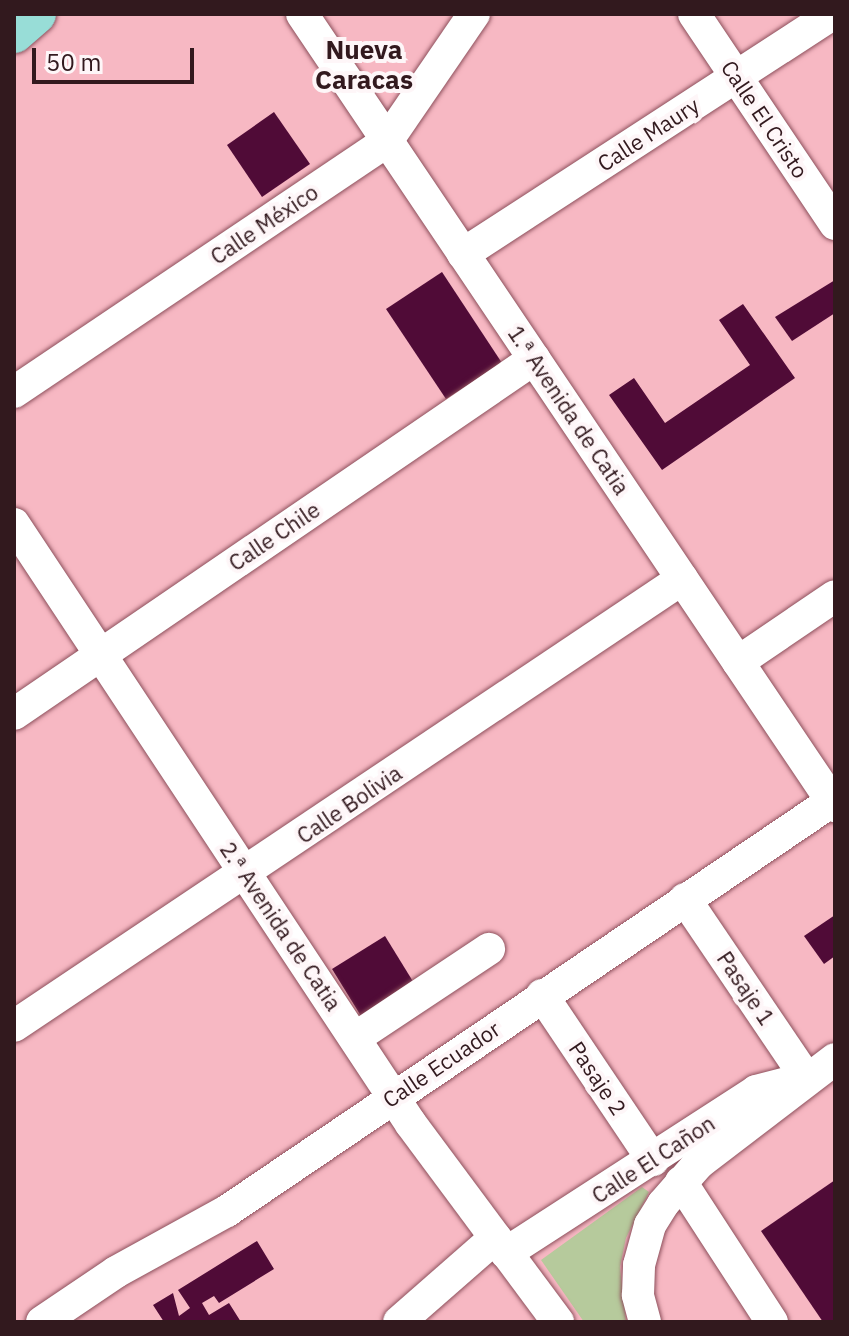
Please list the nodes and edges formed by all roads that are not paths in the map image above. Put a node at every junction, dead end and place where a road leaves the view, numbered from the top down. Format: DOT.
graph roads {
  1 [pos="36,14"];
  2 [pos="302,14"];
  3 [pos="474,14"];
  4 [pos="694,14"];
  5 [pos="832,14"];
  6 [pos="14,33"];
  7 [pos="736,76"];
  8 [pos="387,141"];
  9 [pos="835,224"];
  10 [pos="463,254"];
  11 [pos="534,359"];
  12 [pos="14,392"];
  13 [pos="14,524"];
  14 [pos="682,579"];
  15 [pos="835,596"];
  16 [pos="102,654"];
  17 [pos="738,662"];
  18 [pos="14,714"];
  19 [pos="834,802"];
  20 [pos="246,873"];
  21 [pos="685,899"];
  22 [pos="489,949"];
  23 [pos="542,995"];
  24 [pos="14,1026"];
  25 [pos="355,1038"];
  26 [pos="835,1059"];
  27 [pos="806,1078"];
  28 [pos="393,1096"];
  29 [pos="653,1160"];
  30 [pos="681,1182"];
  31 [pos="500,1245"];
  32 [pos="42,1322"];
  33 [pos="399,1322"];
  34 [pos="558,1322"];
  35 [pos="645,1322"];
  36 [pos="772,1322"];
  1 -- 6 [label="main road"];
  2 -- 8 [label="street, 1.ª Avenida de Catia"];
  3 -- 8 [label="street, Calle México"];
  4 -- 7 [label="street, Calle El Cristo"];
  5 -- 7 [label="street, Calle Maury"];
  7 -- 9 [label="street, Calle El Cristo"];
  7 -- 10 [label="street, Calle Maury"];
  8 -- 10 [label="street, 1.ª Avenida de Catia"];
  8 -- 12 [label="street, Calle México"];
  10 -- 11 [label="street, 1.ª Avenida de Catia"];
  11 -- 14 [label="street, 1.ª Avenida de Catia"];
  11 -- 16 [label="street, Calle Chile"];
  13 -- 16 [label="street, 2.ª Avenida de Catia"];
  14 -- 17 [label="street, 1.ª Avenida de Catia"];
  14 -- 20 [label="street, Calle Bolivia"];
  15 -- 17 [label="street"];
  16 -- 18 [label="street, Calle Chile"];
  16 -- 20 [label="street, 2.ª Avenida de Catia"];
  17 -- 19 [label="street, 1.ª Avenida de Catia"];
  19 -- 21 [label="street, Calle Ecuador"];
  20 -- 24 [label="street, Calle Bolivia"];
  20 -- 25 [label="street, 2.ª Avenida de Catia"];
  21 -- 23 [label="street, Calle Ecuador"];
  21 -- 27 [label="street, Pasaje 1"];
  22 -- 25 [label="street"];
  23 -- 28 [label="street, Calle Ecuador"];
  23 -- 29 [label="street, Pasaje 2"];
  25 -- 28 [label="street, 2.ª Avenida de Catia"];
  26 -- 27 [label="street"];
  27 -- 29 [label="street, Calle El Cañon"];
  27 -- 30 [label="street"];
  28 -- 31 [label="street, 2.ª Avenida de Catia"];
  28 -- 32 [label="street, Calle Ecuador"];
  29 -- 31 [label="street, Calle El Cañon"];
  30 -- 35 [label="street"];
  30 -- 36 [label="street"];
  31 -- 33 [label="street, Calle El Cañon"];
  31 -- 34 [label="street, 2.ª Avenida de Catia"];
}
